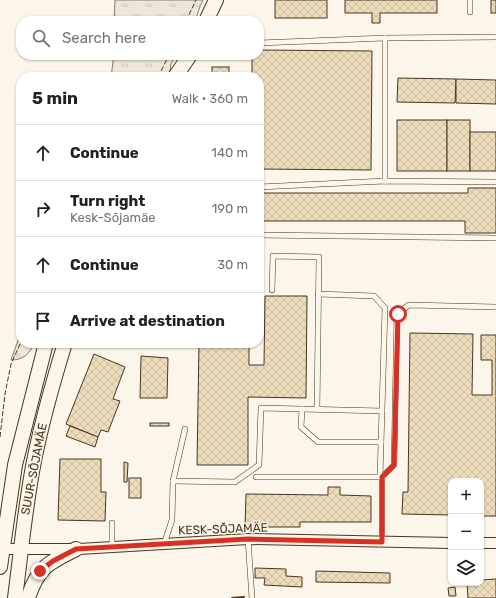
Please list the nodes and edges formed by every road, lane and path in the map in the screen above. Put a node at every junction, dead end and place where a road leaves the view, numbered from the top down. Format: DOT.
graph roads {
  1 [pos="216,0"];
  2 [pos="470,0"];
  3 [pos="470,12"];
  4 [pos="208,16"];
  5 [pos="496,36"];
  6 [pos="385,38"];
  7 [pos="264,43"];
  8 [pos="187,60"];
  9 [pos="188,60"];
  10 [pos="178,72"];
  11 [pos="182,72"];
  12 [pos="385,181"];
  13 [pos="496,182"];
  14 [pos="264,187"];
  15 [pos="264,235"];
  16 [pos="496,238"];
  17 [pos="272,290"];
  18 [pos="318,294"];
  19 [pos="496,307"];
  20 [pos="46,348"];
  21 [pos="62,348"];
  22 [pos="47,371"];
  23 [pos="302,409"];
  24 [pos="317,409"];
  25 [pos="382,411"];
  26 [pos="185,429"];
  27 [pos="381,442"];
  28 [pos="256,477"];
  29 [pos="381,477"];
  30 [pos="173,481"];
  31 [pos="112,523"];
  32 [pos="248,539"];
  33 [pos="382,542"];
  34 [pos="448,543"];
  35 [pos="484,543"];
  36 [pos="496,543"];
  37 [pos="164,544"];
  38 [pos="112,547"];
  39 [pos="2,549"];
  40 [pos="21,549"];
  41 [pos="76,549"];
  42 [pos="0,567"];
  43 [pos="15,598"];
  44 [pos="28,598"];
  45 [pos="252,598"];
  1 -- 4 [label="main road"];
  2 -- 3 [label="lane"];
  5 -- 6 [label="lane"];
  6 -- 7 [label="lane"];
  6 -- 12 [label="lane"];
  8 -- 10 [label="main road"];
  9 -- 11 [label="main road"];
  12 -- 13 [label="lane"];
  12 -- 14 [label="lane"];
  15 -- 16 [label="lane"];
  17 -- 18 [label="lane"];
  18 -- 24 [label="lane"];
  18 -- 25 [label="lane"];
  19 -- 29 [label="lane"];
  20 -- 22 [label="main road, SUUR-SÕJAMÄE"];
  21 -- 22 [label="main road, SUUR-SÕJAMÄE"];
  22 -- 39 [label="main road, SUUR-SÕJAMÄE"];
  22 -- 40 [label="main road, SUUR-SÕJAMÄE"];
  23 -- 24 [label="lane"];
  23 -- 27 [label="lane"];
  23 -- 30 [label="lane"];
  24 -- 25 [label="lane"];
  25 -- 27 [label="lane"];
  26 -- 30 [label="lane"];
  27 -- 29 [label="lane"];
  28 -- 29 [label="lane"];
  29 -- 33 [label="lane"];
  30 -- 37 [label="lane"];
  31 -- 38 [label="lane"];
  32 -- 33 [label="street, KESK-SÕJAMÄE"];
  32 -- 37 [label="street, KESK-SÕJAMÄE"];
  32 -- 45 [label="lane"];
  33 -- 34 [label="street, KESK-SÕJAMÄE"];
  35 -- 36 [label="street"];
  37 -- 38 [label="street, KESK-SÕJAMÄE"];
  38 -- 41 [label="street, KESK-SÕJAMÄE"];
  39 -- 40 [label="street, KESK-SÕJAMÄE"];
  39 -- 42 [label="main road, SUUR-SÕJAMÄE"];
  40 -- 41 [label="street, KESK-SÕJAMÄE"];
  40 -- 43 [label="main road, SUUR-SÕJAMÄE"];
  41 -- 44 [label="main road"];
}
